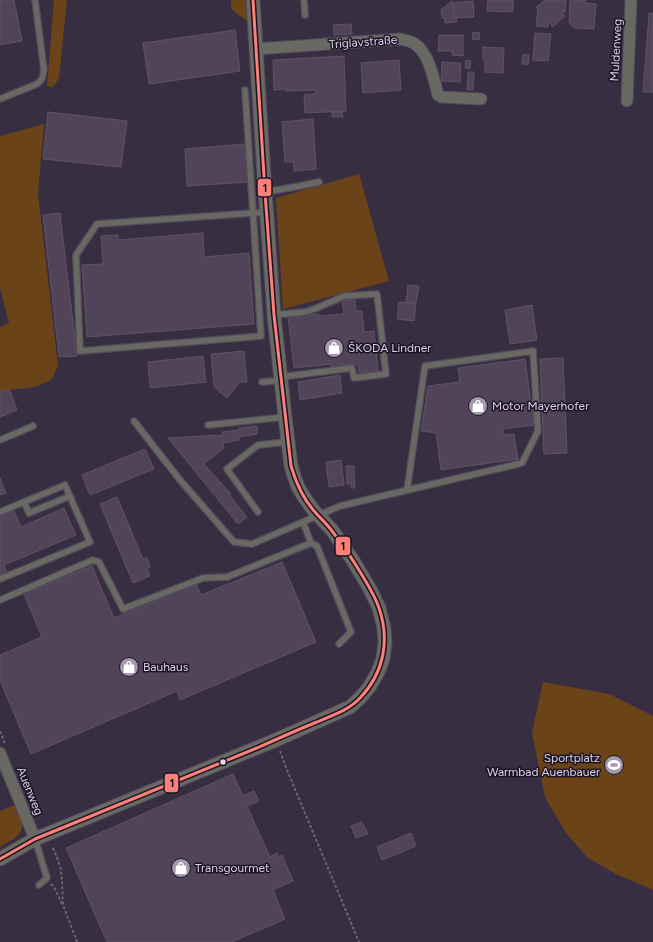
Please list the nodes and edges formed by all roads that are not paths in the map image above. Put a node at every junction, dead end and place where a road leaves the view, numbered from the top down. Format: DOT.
graph roads {
  1 [pos="35,0"];
  2 [pos="254,0"];
  3 [pos="304,0"];
  4 [pos="631,0"];
  5 [pos="305,16"];
  6 [pos="256,49"];
  7 [pos="245,90"];
  8 [pos="0,99"];
  9 [pos="482,99"];
  10 [pos="627,101"];
  11 [pos="319,182"];
  12 [pos="265,192"];
  13 [pos="260,212"];
  14 [pos="274,315"];
  15 [pos="280,377"];
  16 [pos="262,382"];
  17 [pos="285,417"];
  18 [pos="134,421"];
  19 [pos="208,425"];
  20 [pos="33,426"];
  21 [pos="0,440"];
  22 [pos="288,442"];
  23 [pos="407,490"];
  24 [pos="70,496"];
  25 [pos="24,502"];
  26 [pos="0,512"];
  27 [pos="258,512"];
  28 [pos="318,515"];
  29 [pos="303,522"];
  30 [pos="311,543"];
  31 [pos="0,579"];
  32 [pos="0,600"];
  33 [pos="340,644"];
  34 [pos="0,752"];
  35 [pos="35,839"];
  36 [pos="0,859"];
  37 [pos="39,885"];
  1 -- 8 [label="lane"];
  2 -- 6 [label="street"];
  3 -- 5 [label="lane"];
  4 -- 10 [label="street, Muldenweg"];
  6 -- 9 [label="street, Triglavstraße"];
  6 -- 12 [label="street"];
  7 -- 13 [label="lane"];
  11 -- 12 [label="lane"];
  12 -- 13 [label="street"];
  13 -- 13 [label="lane"];
  13 -- 14 [label="street"];
  14 -- 15 [label="street"];
  14 -- 15 [label="lane"];
  15 -- 16 [label="lane"];
  15 -- 17 [label="street"];
  17 -- 19 [label="lane"];
  17 -- 22 [label="street"];
  18 -- 29 [label="lane"];
  20 -- 21 [label="lane"];
  22 -- 27 [label="lane"];
  22 -- 28 [label="street"];
  23 -- 23 [label="lane"];
  23 -- 28 [label="lane"];
  24 -- 25 [label="lane"];
  24 -- 25 [label="lane"];
  24 -- 31 [label="lane"];
  25 -- 26 [label="lane"];
  28 -- 29 [label="lane"];
  28 -- 35 [label="street"];
  29 -- 30 [label="lane"];
  30 -- 32 [label="lane"];
  30 -- 33 [label="lane"];
  34 -- 35 [label="street, Auenweg"];
  35 -- 36 [label="street"];
  35 -- 37 [label="lane"];
}
